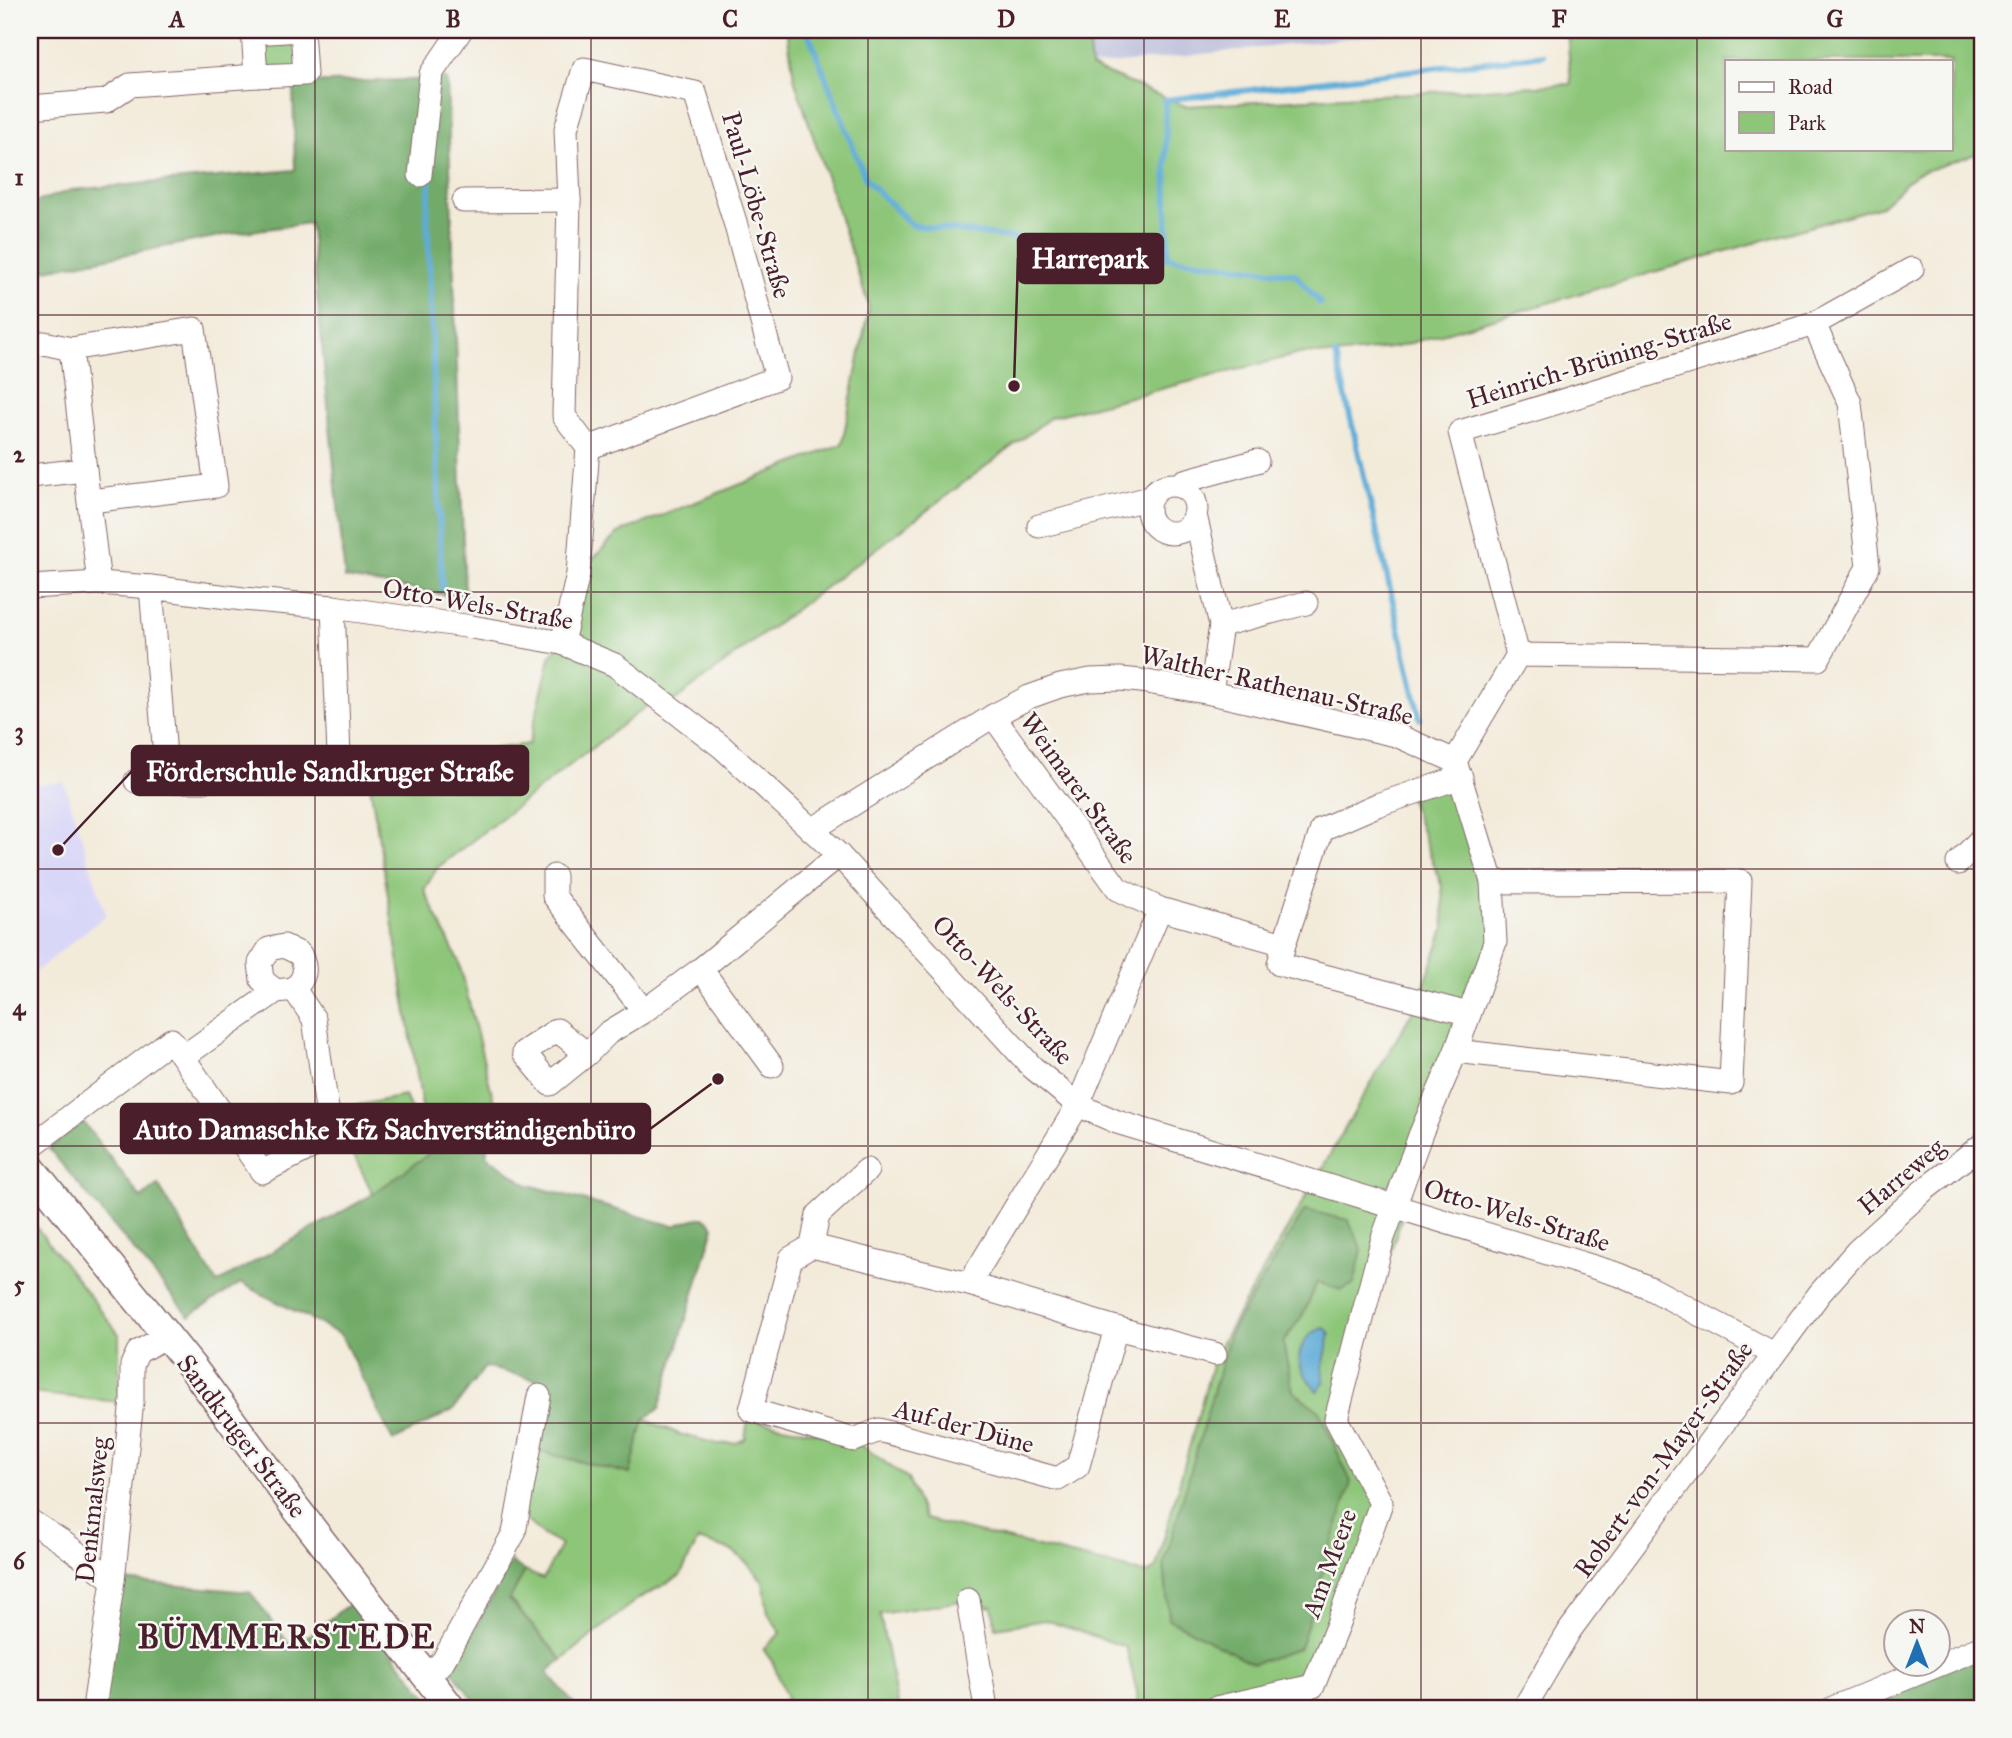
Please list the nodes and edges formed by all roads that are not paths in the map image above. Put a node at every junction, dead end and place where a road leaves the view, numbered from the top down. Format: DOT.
graph roads {
  1 [pos="461,30"];
  2 [pos="253,31"];
  3 [pos="256,76"];
  4 [pos="30,107"];
  5 [pos="419,175"];
  6 [pos="569,200"];
  7 [pos="464,201"];
  8 [pos="1912,269"];
  9 [pos="1814,324"];
  10 [pos="30,345"];
  11 [pos="71,349"];
  12 [pos="588,448"];
  13 [pos="1257,461"];
  14 [pos="85,470"];
  15 [pos="30,476"];
  16 [pos="1181,486"];
  17 [pos="1150,498"];
  18 [pos="90,500"];
  19 [pos="1195,515"];
  20 [pos="1039,526"];
  21 [pos="99,583"];
  22 [pos="30,587"];
  23 [pos="151,587"];
  24 [pos="1306,604"];
  25 [pos="333,607"];
  26 [pos="1221,625"];
  27 [pos="562,643"];
  28 [pos="1518,655"];
  29 [pos="1211,693"];
  30 [pos="993,716"];
  31 [pos="1458,769"];
  32 [pos="167,780"];
  33 [pos="340,780"];
  34 [pos="136,781"];
  35 [pos="204,781"];
  36 [pos="812,830"];
  37 [pos="1982,838"];
  38 [pos="839,855"];
  39 [pos="1958,863"];
  40 [pos="554,876"];
  41 [pos="1492,882"];
  42 [pos="1160,909"];
  43 [pos="1284,944"];
  44 [pos="701,969"];
  45 [pos="645,1011"];
  46 [pos="1468,1014"];
  47 [pos="1456,1051"];
  48 [pos="587,1054"];
  49 [pos="183,1057"];
  50 [pos="772,1066"];
  51 [pos="1078,1105"];
  52 [pos="1982,1145"];
  53 [pos="30,1147"];
  54 [pos="30,1167"];
  55 [pos="867,1170"];
  56 [pos="1393,1207"];
  57 [pos="812,1246"];
  58 [pos="1857,1251"];
  59 [pos="969,1284"];
  60 [pos="1116,1328"];
  61 [pos="167,1336"];
  62 [pos="1215,1354"];
  63 [pos="1774,1354"];
  64 [pos="539,1396"];
  65 [pos="30,1521"];
  66 [pos="113,1580"];
  67 [pos="968,1600"];
  68 [pos="1982,1647"];
  69 [pos="427,1678"];
  70 [pos="94,1708"];
  71 [pos="451,1708"];
  72 [pos="986,1708"];
  73 [pos="1216,1708"];
  74 [pos="1524,1708"];
  75 [pos="1833,1708"];
  1 -- 5 [label="street"];
  2 -- 3 [label="street"];
  2 -- 3 [label="street"];
  3 -- 4 [label="street"];
  6 -- 7 [label="street"];
  6 -- 12 [label="street, Paul-Löbe-Straße"];
  6 -- 12 [label="street, Paul-Löbe-Straße"];
  8 -- 9 [label="street, Heinrich-Brüning-Straße"];
  9 -- 28 [label="street, Heinrich-Brüning-Straße"];
  9 -- 28 [label="street"];
  10 -- 11 [label="street"];
  11 -- 14 [label="street"];
  11 -- 18 [label="street"];
  12 -- 27 [label="street"];
  13 -- 16 [label="street"];
  14 -- 15 [label="street"];
  14 -- 18 [label="street"];
  16 -- 17 [label="street"];
  16 -- 19 [label="street"];
  17 -- 19 [label="street"];
  17 -- 20 [label="street"];
  18 -- 21 [label="street"];
  19 -- 26 [label="street"];
  21 -- 22 [label="street, Otto-Wels-Straße"];
  21 -- 23 [label="street, Otto-Wels-Straße"];
  23 -- 25 [label="street, Otto-Wels-Straße"];
  23 -- 32 [label="street"];
  24 -- 26 [label="street"];
  25 -- 27 [label="street, Otto-Wels-Straße"];
  25 -- 33 [label="street"];
  26 -- 29 [label="street"];
  27 -- 36 [label="street, Otto-Wels-Straße"];
  28 -- 31 [label="street"];
  29 -- 30 [label="street, Walther-Rathenau-Straße"];
  29 -- 31 [label="street, Walther-Rathenau-Straße"];
  30 -- 36 [label="street, Walther-Rathenau-Straße"];
  30 -- 42 [label="street, Weimarer Straße"];
  31 -- 41 [label="street"];
  31 -- 43 [label="street"];
  32 -- 34 [label="street"];
  32 -- 35 [label="street"];
  36 -- 38 [label="street, Otto-Wels-Straße"];
  37 -- 39 [label="street"];
  38 -- 44 [label="street"];
  38 -- 51 [label="street, Otto-Wels-Straße"];
  40 -- 45 [label="street"];
  41 -- 46 [label="street"];
  41 -- 47 [label="street"];
  42 -- 43 [label="street, Weimarer Straße"];
  42 -- 51 [label="street"];
  43 -- 46 [label="street"];
  44 -- 45 [label="street"];
  44 -- 50 [label="street"];
  45 -- 48 [label="street"];
  46 -- 47 [label="street"];
  47 -- 56 [label="street"];
  49 -- 49 [label="street"];
  49 -- 53 [label="street"];
  51 -- 56 [label="street, Otto-Wels-Straße"];
  51 -- 59 [label="street"];
  52 -- 58 [label="street, Harreweg"];
  54 -- 61 [label="street, Sandkruger Straße"];
  55 -- 57 [label="street"];
  56 -- 63 [label="street, Otto-Wels-Straße"];
  56 -- 73 [label="street, Am Meere"];
  57 -- 59 [label="street"];
  57 -- 60 [label="street, Auf der Düne"];
  58 -- 63 [label="street, Robert-von-Mayer-Straße"];
  59 -- 60 [label="street"];
  60 -- 62 [label="street"];
  61 -- 66 [label="street, Denkmalsweg"];
  61 -- 69 [label="street, Sandkruger Straße"];
  63 -- 74 [label="street, Robert-von-Mayer-Straße"];
  64 -- 69 [label="street"];
  65 -- 66 [label="street"];
  66 -- 70 [label="street, Denkmalsweg"];
  67 -- 72 [label="street"];
  68 -- 75 [label="street"];
  69 -- 71 [label="street, Sandkruger Straße"];
}
